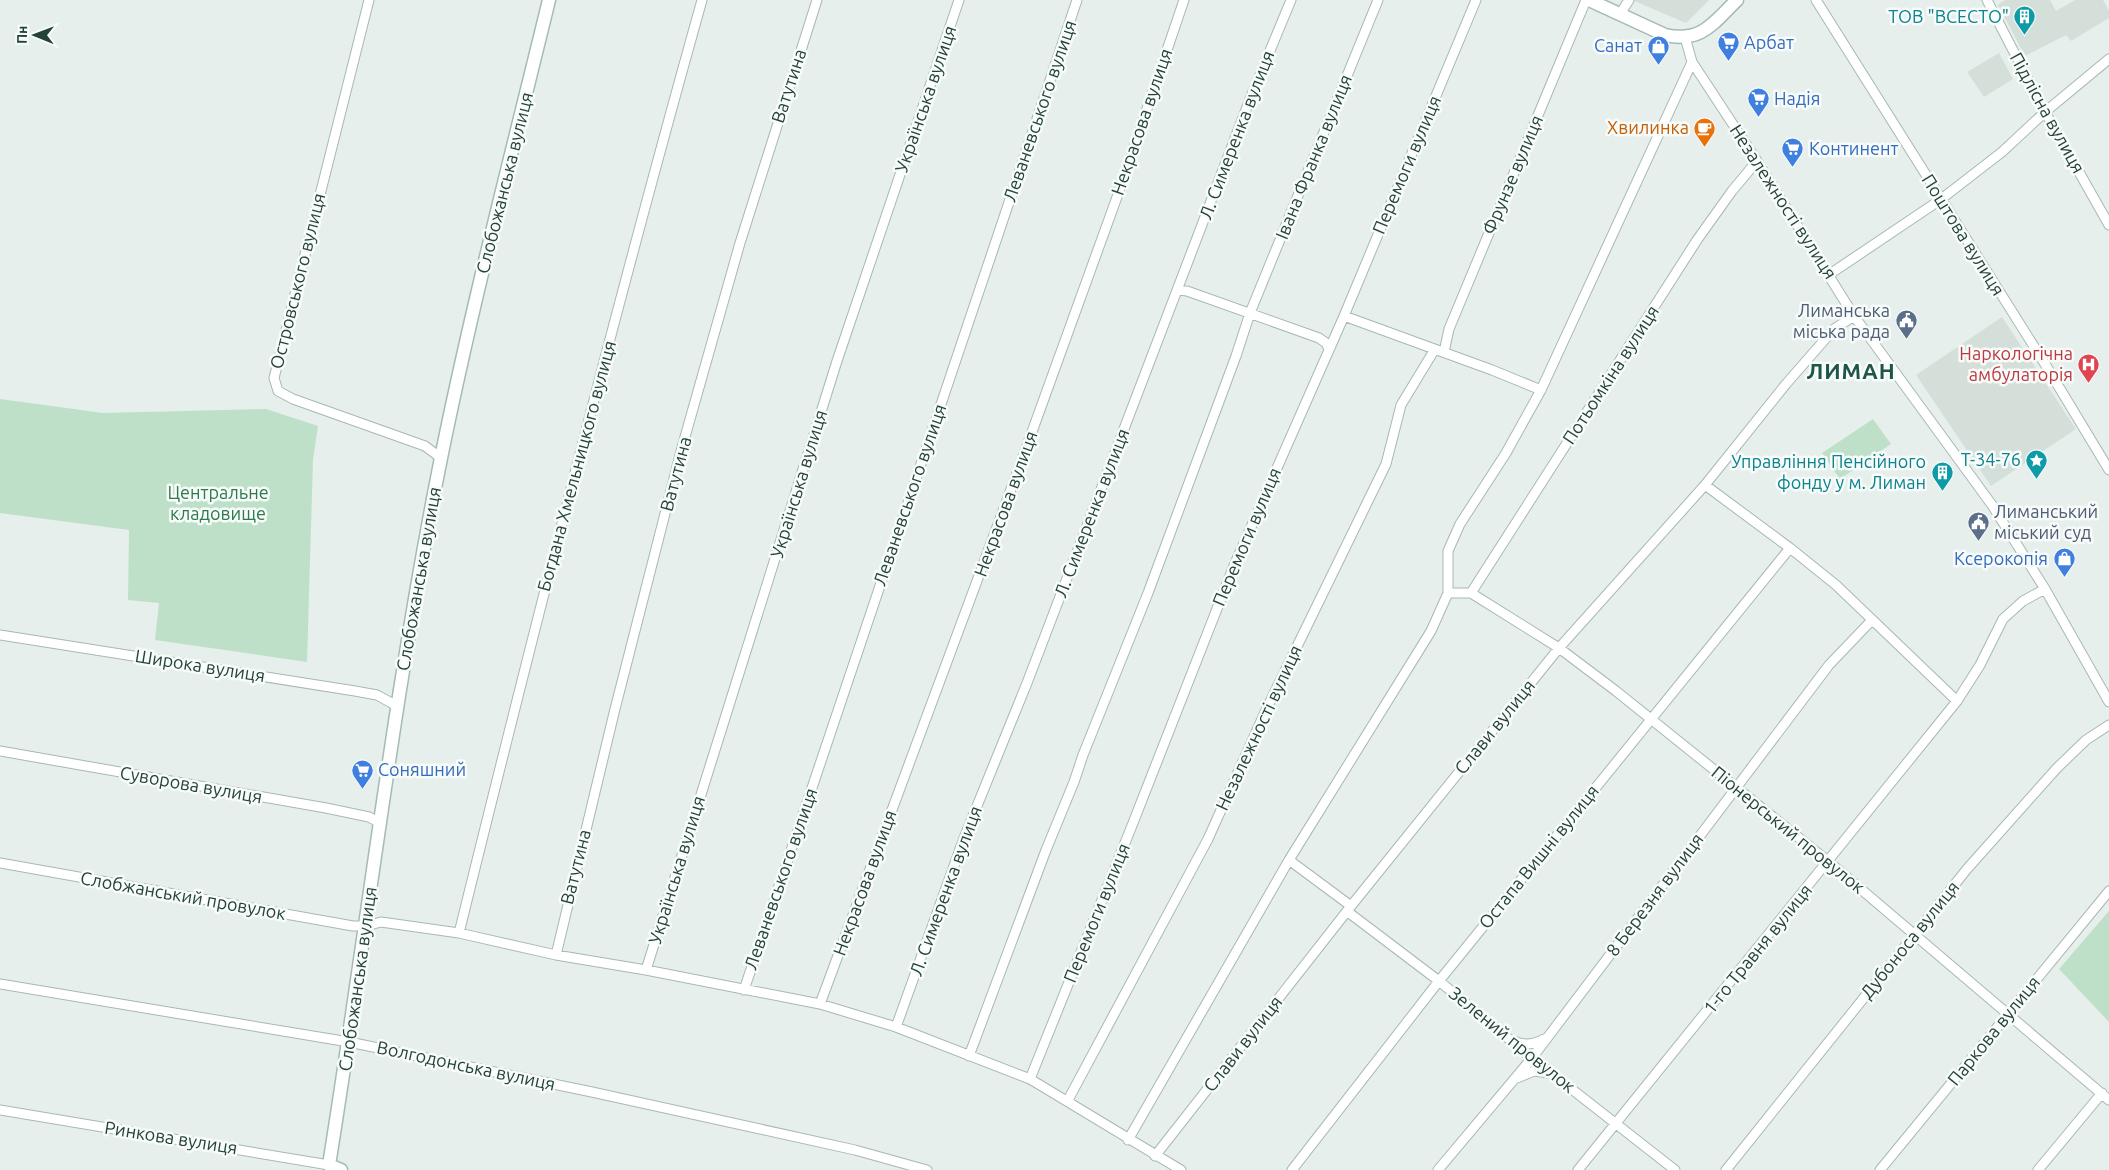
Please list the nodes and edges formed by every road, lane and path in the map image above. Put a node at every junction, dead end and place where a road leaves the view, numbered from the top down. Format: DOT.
graph roads {
  1 [pos="369,0"];
  2 [pos="549,0"];
  3 [pos="702,0"];
  4 [pos="818,0"];
  5 [pos="960,0"];
  6 [pos="1077,0"];
  7 [pos="1184,0"];
  8 [pos="1291,0"];
  9 [pos="1378,0"];
  10 [pos="1476,0"];
  11 [pos="1588,0"];
  12 [pos="1628,0"];
  13 [pos="1737,0"];
  14 [pos="1816,0"];
  15 [pos="1987,0"];
  16 [pos="1620,14"];
  17 [pos="1685,37"];
  18 [pos="2109,59"];
  19 [pos="1692,62"];
  20 [pos="2045,112"];
  21 [pos="1757,160"];
  22 [pos="1940,200"];
  23 [pos="2109,225"];
  24 [pos="1830,274"];
  25 [pos="1178,290"];
  26 [pos="1250,313"];
  27 [pos="1344,316"];
  28 [pos="1854,316"];
  29 [pos="1329,348"];
  30 [pos="1439,351"];
  31 [pos="1541,390"];
  32 [pos="441,458"];
  33 [pos="2109,470"];
  34 [pos="1705,485"];
  35 [pos="1790,548"];
  36 [pos="2045,589"];
  37 [pos="1448,592"];
  38 [pos="1471,593"];
  39 [pos="1872,620"];
  40 [pos="0,635"];
  41 [pos="1559,648"];
  42 [pos="1958,701"];
  43 [pos="2109,702"];
  44 [pos="397,706"];
  45 [pos="1650,718"];
  46 [pos="2109,725"];
  47 [pos="0,751"];
  48 [pos="1736,788"];
  49 [pos="380,823"];
  50 [pos="1289,860"];
  51 [pos="1828,862"];
  52 [pos="0,863"];
  53 [pos="2109,891"];
  54 [pos="1350,909"];
  55 [pos="366,926"];
  56 [pos="459,933"];
  57 [pos="1914,936"];
  58 [pos="556,955"];
  59 [pos="646,970"];
  60 [pos="1439,981"];
  61 [pos="0,984"];
  62 [pos="744,990"];
  63 [pos="820,1004"];
  64 [pos="2008,1015"];
  65 [pos="896,1027"];
  66 [pos="1548,1036"];
  67 [pos="1510,1039"];
  68 [pos="349,1042"];
  69 [pos="969,1056"];
  70 [pos="1532,1058"];
  71 [pos="1553,1074"];
  72 [pos="1030,1079"];
  73 [pos="1512,1081"];
  74 [pos="2102,1093"];
  75 [pos="1068,1100"];
  76 [pos="2109,1100"];
  77 [pos="0,1110"];
  78 [pos="1617,1123"];
  79 [pos="1128,1140"];
  80 [pos="1155,1156"];
  81 [pos="329,1165"];
  82 [pos="341,1170"];
  83 [pos="927,1170"];
  84 [pos="1181,1170"];
  85 [pos="1292,1170"];
  86 [pos="1438,1170"];
  87 [pos="1578,1170"];
  88 [pos="1675,1170"];
  89 [pos="1726,1170"];
  90 [pos="1880,1170"];
  91 [pos="2038,1170"];
  1 -- 32 [label="street, Островського вулиця"];
  2 -- 32 [label="main road, Слобожанська вулиця"];
  3 -- 56 [label="street, Богдана Хмельницкого вулиця"];
  4 -- 58 [label="street, Ватутина"];
  5 -- 59 [label="street, Українська вулиця"];
  6 -- 62 [label="street, Леваневського вулиця"];
  7 -- 63 [label="street, Некрасова вулиця"];
  8 -- 25 [label="street, Л. Симеренка вулиця"];
  9 -- 26 [label="street, Івана Франка вулиця"];
  10 -- 27 [label="street, Перемоги вулиця"];
  11 -- 16 [label="main road"];
  11 -- 30 [label="street, Фрунзе вулиця"];
  12 -- 16 [label="street"];
  13 -- 17 [label="main road"];
  14 -- 22 [label="street, Поштова вулиця"];
  15 -- 20 [label="street, Підлісна вулиця"];
  16 -- 17 [label="main road"];
  17 -- 19 [label="street, Незалежності вулиця"];
  18 -- 20 [label="street"];
  19 -- 21 [label="street, Незалежності вулиця"];
  19 -- 31 [label="street"];
  20 -- 22 [label="street"];
  20 -- 23 [label="street, Підлісна вулиця"];
  21 -- 24 [label="street, Незалежності вулиця"];
  21 -- 38 [label="street, Потьомкіна вулиця"];
  22 -- 24 [label="street"];
  22 -- 33 [label="street, Поштова вулиця"];
  24 -- 28 [label="street, Незалежності вулиця"];
  25 -- 26 [label="street"];
  25 -- 65 [label="street, Л. Симеренка вулиця"];
  26 -- 29 [label="street"];
  26 -- 69 [label="street, Івана Франка вулиця"];
  27 -- 29 [label="street, Перемоги вулиця"];
  27 -- 30 [label="street"];
  28 -- 34 [label="street, Слави вулиця"];
  28 -- 36 [label="street, Незалежності вулиця"];
  29 -- 72 [label="street, Перемоги вулиця"];
  30 -- 31 [label="street"];
  30 -- 75 [label="street, Незалежності вулиця"];
  31 -- 37 [label="street"];
  32 -- 44 [label="main road, Слобожанська вулиця"];
  34 -- 35 [label="street"];
  34 -- 41 [label="street, Слави вулиця"];
  35 -- 39 [label="street"];
  35 -- 45 [label="street, Остапа Вишні вулиця"];
  36 -- 42 [label="street, 1-го Травня вулиця"];
  36 -- 43 [label="street, Незалежності вулиця"];
  37 -- 38 [label="street, Піонерський провулок"];
  37 -- 50 [label="street"];
  38 -- 41 [label="street, Піонерський провулок"];
  39 -- 42 [label="street"];
  39 -- 48 [label="street, 8 Березня вулиця"];
  40 -- 44 [label="street, Широка вулиця"];
  41 -- 45 [label="street, Піонерський провулок"];
  41 -- 54 [label="street, Слави вулиця"];
  42 -- 51 [label="street, 1-го Травня вулиця"];
  44 -- 49 [label="main road, Слобожанська вулиця"];
  45 -- 48 [label="street, Піонерський провулок"];
  45 -- 60 [label="street, Остапа Вишні вулиця"];
  46 -- 57 [label="street, Дубоноса вулиця"];
  47 -- 49 [label="street, Суворова вулиця"];
  48 -- 51 [label="street, Піонерський провулок"];
  48 -- 66 [label="street, 8 Березня вулиця"];
  49 -- 55 [label="main road, Слобожанська вулиця"];
  50 -- 54 [label="street, Зелений провулок"];
  50 -- 79 [label="street"];
  51 -- 57 [label="street, Піонерський провулок"];
  51 -- 78 [label="street, 1-го Травня вулиця"];
  52 -- 55 [label="street, Слобжанський провулок"];
  53 -- 64 [label="street, Паркова вулиця"];
  54 -- 60 [label="street, Зелений провулок"];
  54 -- 80 [label="street, Слави вулиця"];
  55 -- 56 [label="street, Слобжанський провулок"];
  55 -- 68 [label="main road, Слобожанська вулиця"];
  56 -- 58 [label="street, Слобжанський провулок"];
  57 -- 64 [label="street, Піонерський провулок"];
  57 -- 89 [label="street, Дубоноса вулиця"];
  58 -- 59 [label="street, Слобжанський провулок"];
  59 -- 62 [label="street, Слобжанський провулок"];
  60 -- 67 [label="street, Зелений провулок"];
  60 -- 85 [label="street, Остапа Вишні вулиця"];
  61 -- 68 [label="street, Волгодонська вулиця"];
  62 -- 63 [label="street, Слобжанський провулок"];
  63 -- 65 [label="street, Слобжанський провулок"];
  64 -- 74 [label="street, Піонерський провулок"];
  64 -- 90 [label="street, Паркова вулиця"];
  65 -- 69 [label="street, Слобжанський провулок"];
  66 -- 67 [label="street"];
  66 -- 70 [label="street, 8 Березня вулиця"];
  67 -- 70 [label="street, Зелений провулок"];
  68 -- 81 [label="main road, Слобожанська вулиця"];
  68 -- 83 [label="street, Волгодонська вулиця"];
  69 -- 72 [label="street, Слобжанський провулок"];
  70 -- 71 [label="street, Зелений провулок"];
  70 -- 73 [label="street, 8 Березня вулиця"];
  71 -- 73 [label="street"];
  71 -- 78 [label="street, Зелений провулок"];
  72 -- 75 [label="street, Слобжанський провулок"];
  73 -- 86 [label="street, 8 Березня вулиця"];
  74 -- 76 [label="street, Піонерський провулок"];
  74 -- 91 [label="street"];
  75 -- 79 [label="street, Слобжанський провулок"];
  77 -- 81 [label="street, Ринкова вулиця"];
  78 -- 87 [label="street, 1-го Травня вулиця"];
  78 -- 88 [label="street, Зелений провулок"];
  79 -- 80 [label="street, Слобжанський провулок"];
  80 -- 84 [label="street, Слобжанський провулок"];
  81 -- 82 [label="main road, Ринкова вулиця"];
}
